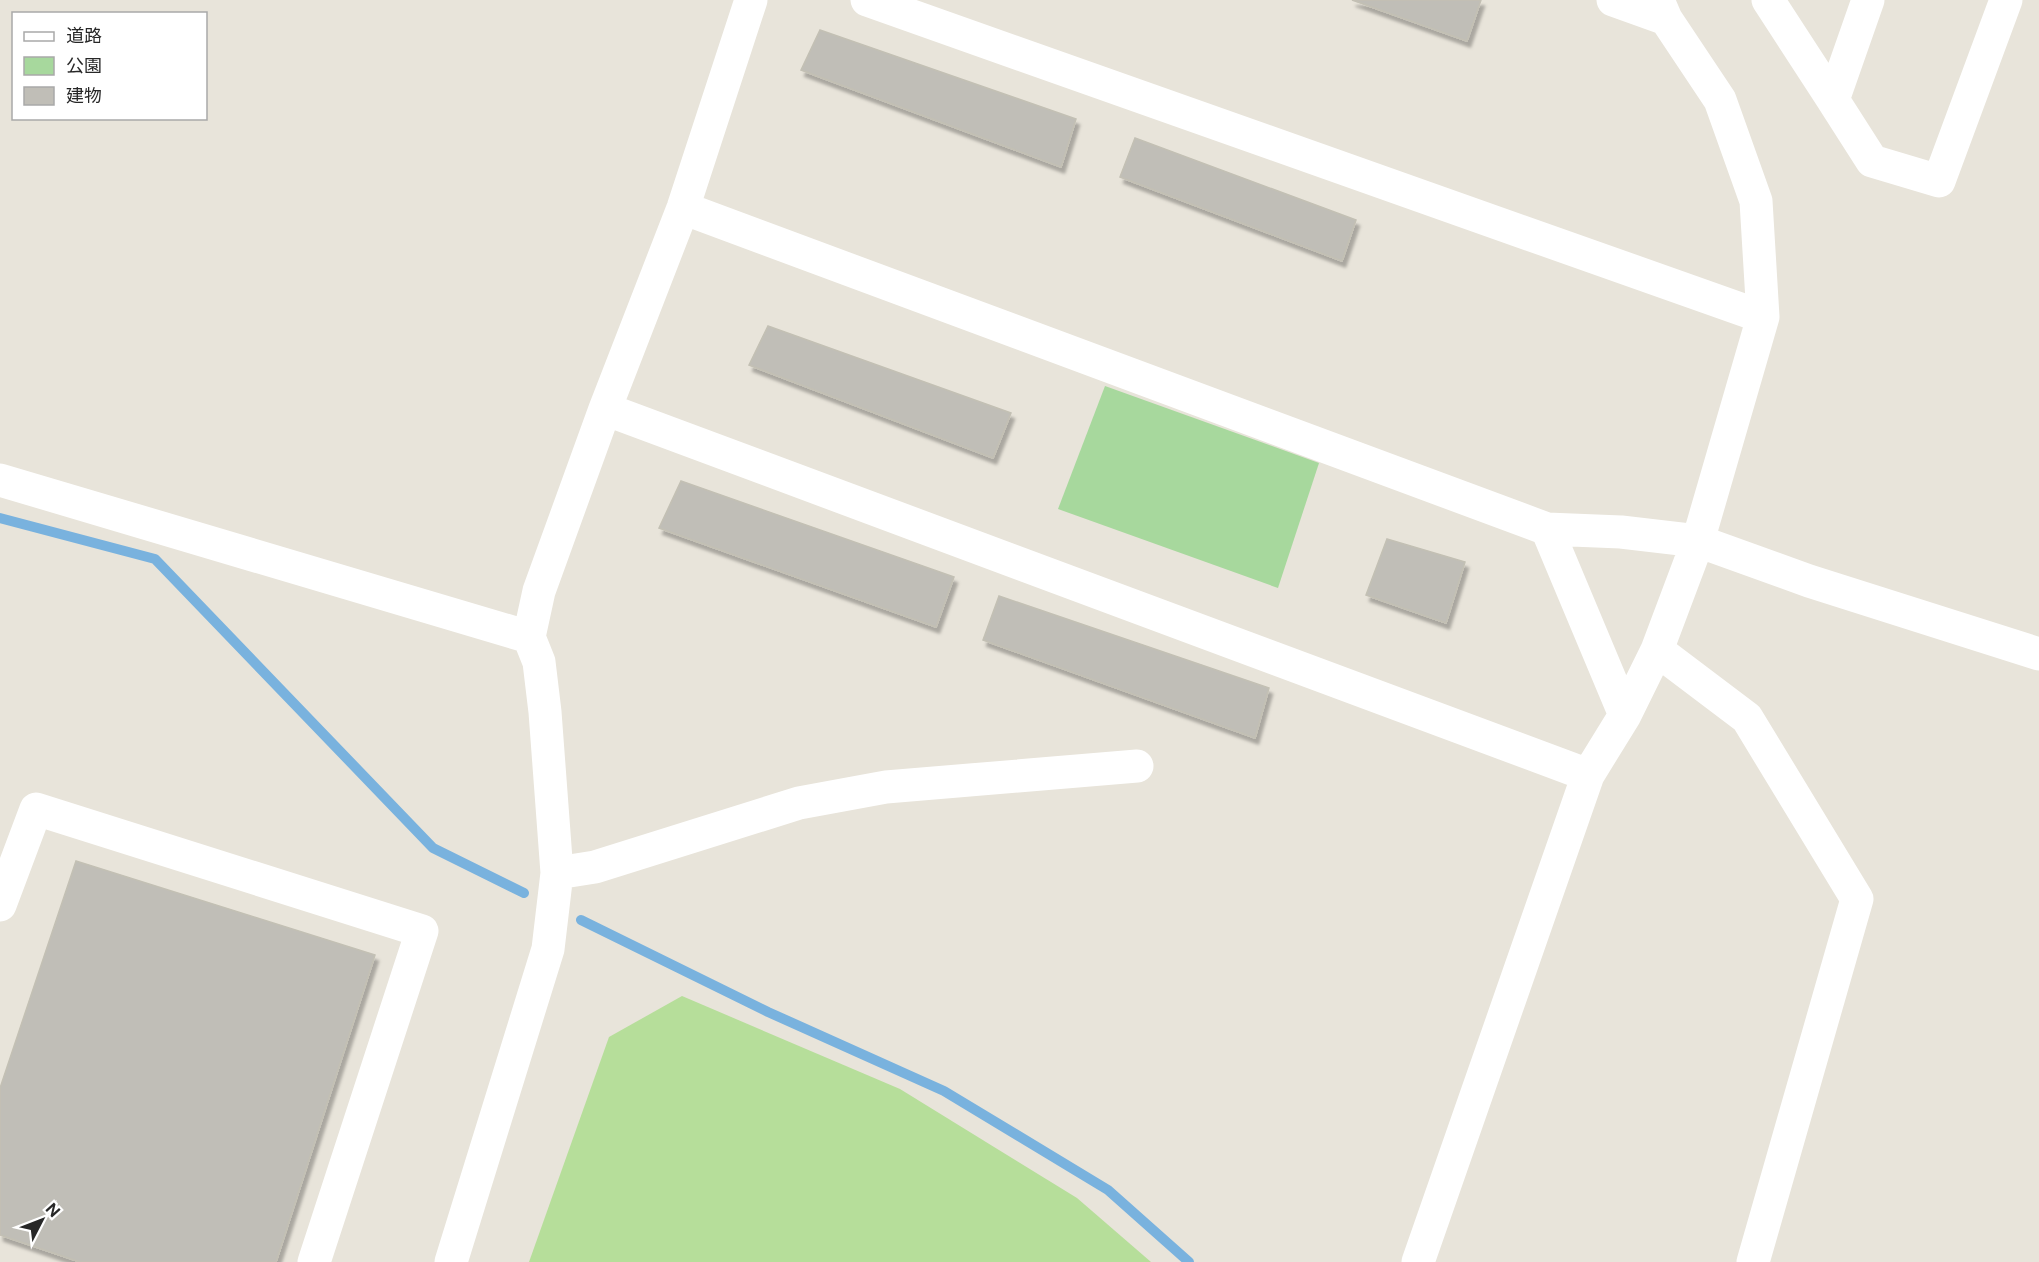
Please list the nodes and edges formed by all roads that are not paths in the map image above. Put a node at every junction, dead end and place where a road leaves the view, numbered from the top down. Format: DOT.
graph roads {
  1 [pos="751,0"];
  2 [pos="867,0"];
  3 [pos="1613,0"];
  4 [pos="1768,0"];
  5 [pos="1868,0"];
  6 [pos="2006,0"];
  7 [pos="1662,9"];
  8 [pos="1833,100"];
  9 [pos="683,208"];
  10 [pos="1763,317"];
  11 [pos="605,409"];
  12 [pos="0,480"];
  13 [pos="1546,529"];
  14 [pos="1698,541"];
  15 [pos="529,638"];
  16 [pos="1657,650"];
  17 [pos="2039,654"];
  18 [pos="1625,715"];
  19 [pos="1137,766"];
  20 [pos="1588,775"];
  21 [pos="556,873"];
  22 [pos="0,904"];
  23 [pos="314,1262"];
  24 [pos="451,1262"];
  25 [pos="1418,1262"];
  26 [pos="1753,1262"];
  1 -- 9 [label="street"];
  2 -- 10 [label="street"];
  3 -- 7 [label="street"];
  4 -- 8 [label="street"];
  5 -- 8 [label="street"];
  6 -- 8 [label="street"];
  7 -- 10 [label="street"];
  9 -- 11 [label="street"];
  9 -- 13 [label="street"];
  10 -- 14 [label="street"];
  11 -- 15 [label="street"];
  11 -- 20 [label="street"];
  12 -- 15 [label="street"];
  13 -- 14 [label="street"];
  13 -- 18 [label="street"];
  14 -- 16 [label="street"];
  14 -- 17 [label="street"];
  15 -- 21 [label="street"];
  16 -- 18 [label="street"];
  16 -- 26 [label="street"];
  18 -- 20 [label="street"];
  19 -- 21 [label="street"];
  20 -- 25 [label="street"];
  21 -- 24 [label="street"];
  22 -- 23 [label="street"];
}
